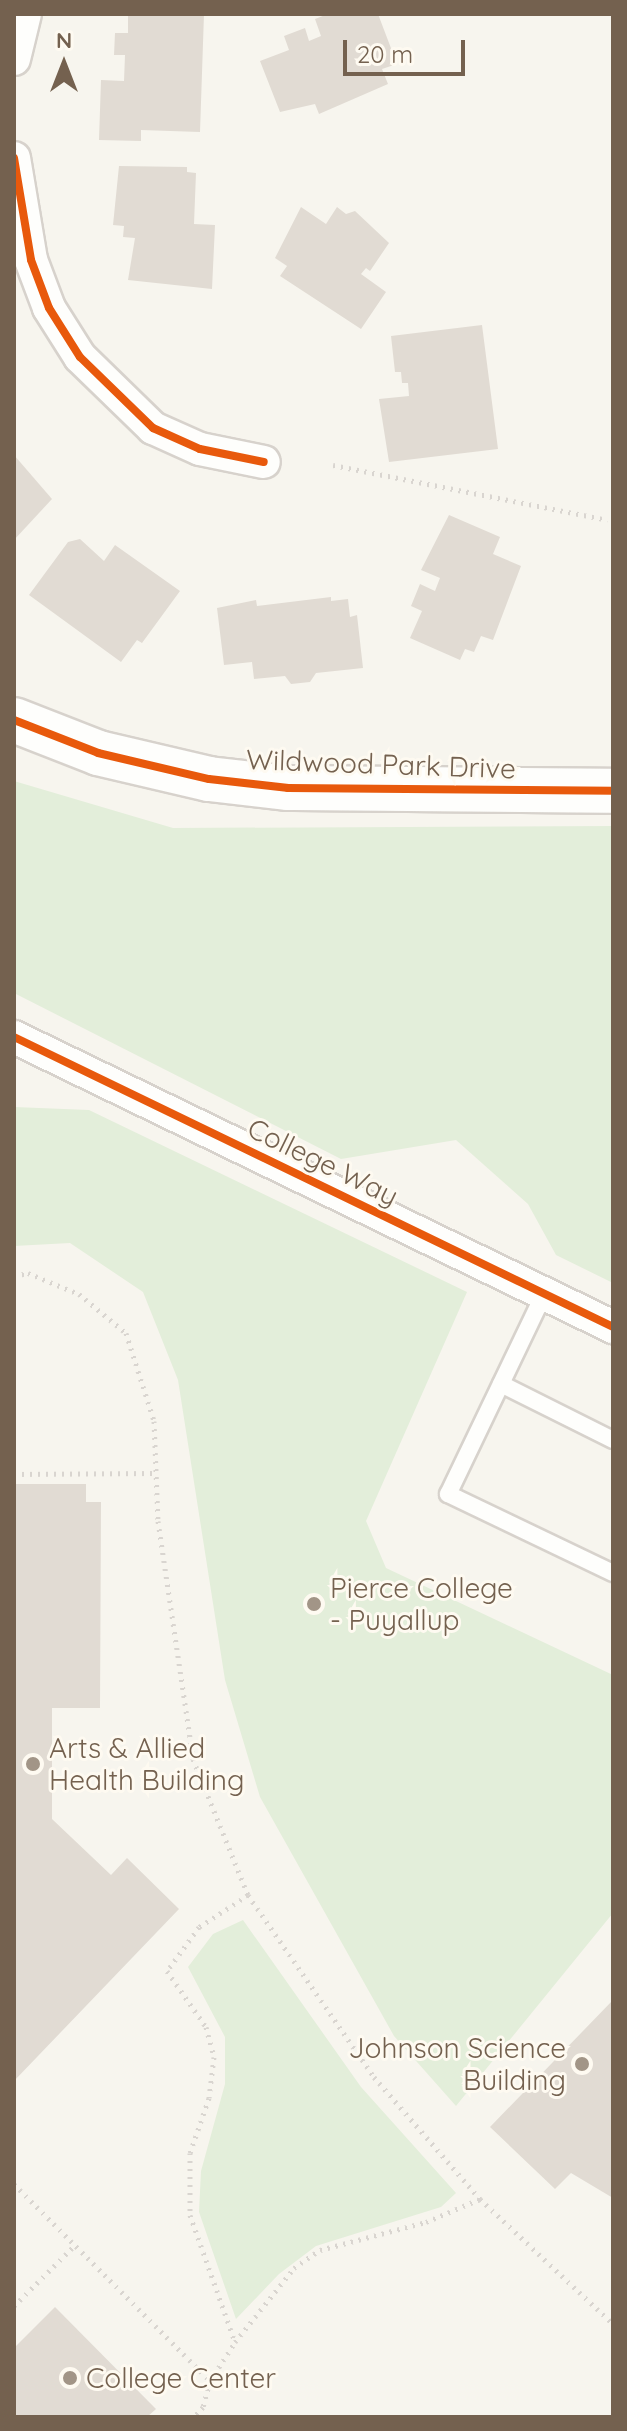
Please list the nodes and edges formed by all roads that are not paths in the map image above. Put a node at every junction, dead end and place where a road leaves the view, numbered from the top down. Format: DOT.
graph roads {
  1 [pos="25,14"];
  2 [pos="14,59"];
  3 [pos="14,158"];
  4 [pos="264,462"];
  5 [pos="14,720"];
  6 [pos="613,791"];
  7 [pos="14,1037"];
  8 [pos="544,1294"];
  9 [pos="613,1327"];
  10 [pos="501,1384"];
  11 [pos="613,1440"];
  12 [pos="613,1573"];
  1 -- 2 [label="street"];
  3 -- 4 [label="street"];
  5 -- 6 [label="street, Wildwood Park Drive"];
  7 -- 8 [label="street, College Way"];
  8 -- 9 [label="street, College Way"];
  8 -- 10 [label="lane"];
  10 -- 11 [label="lane"];
  10 -- 12 [label="lane"];
}
